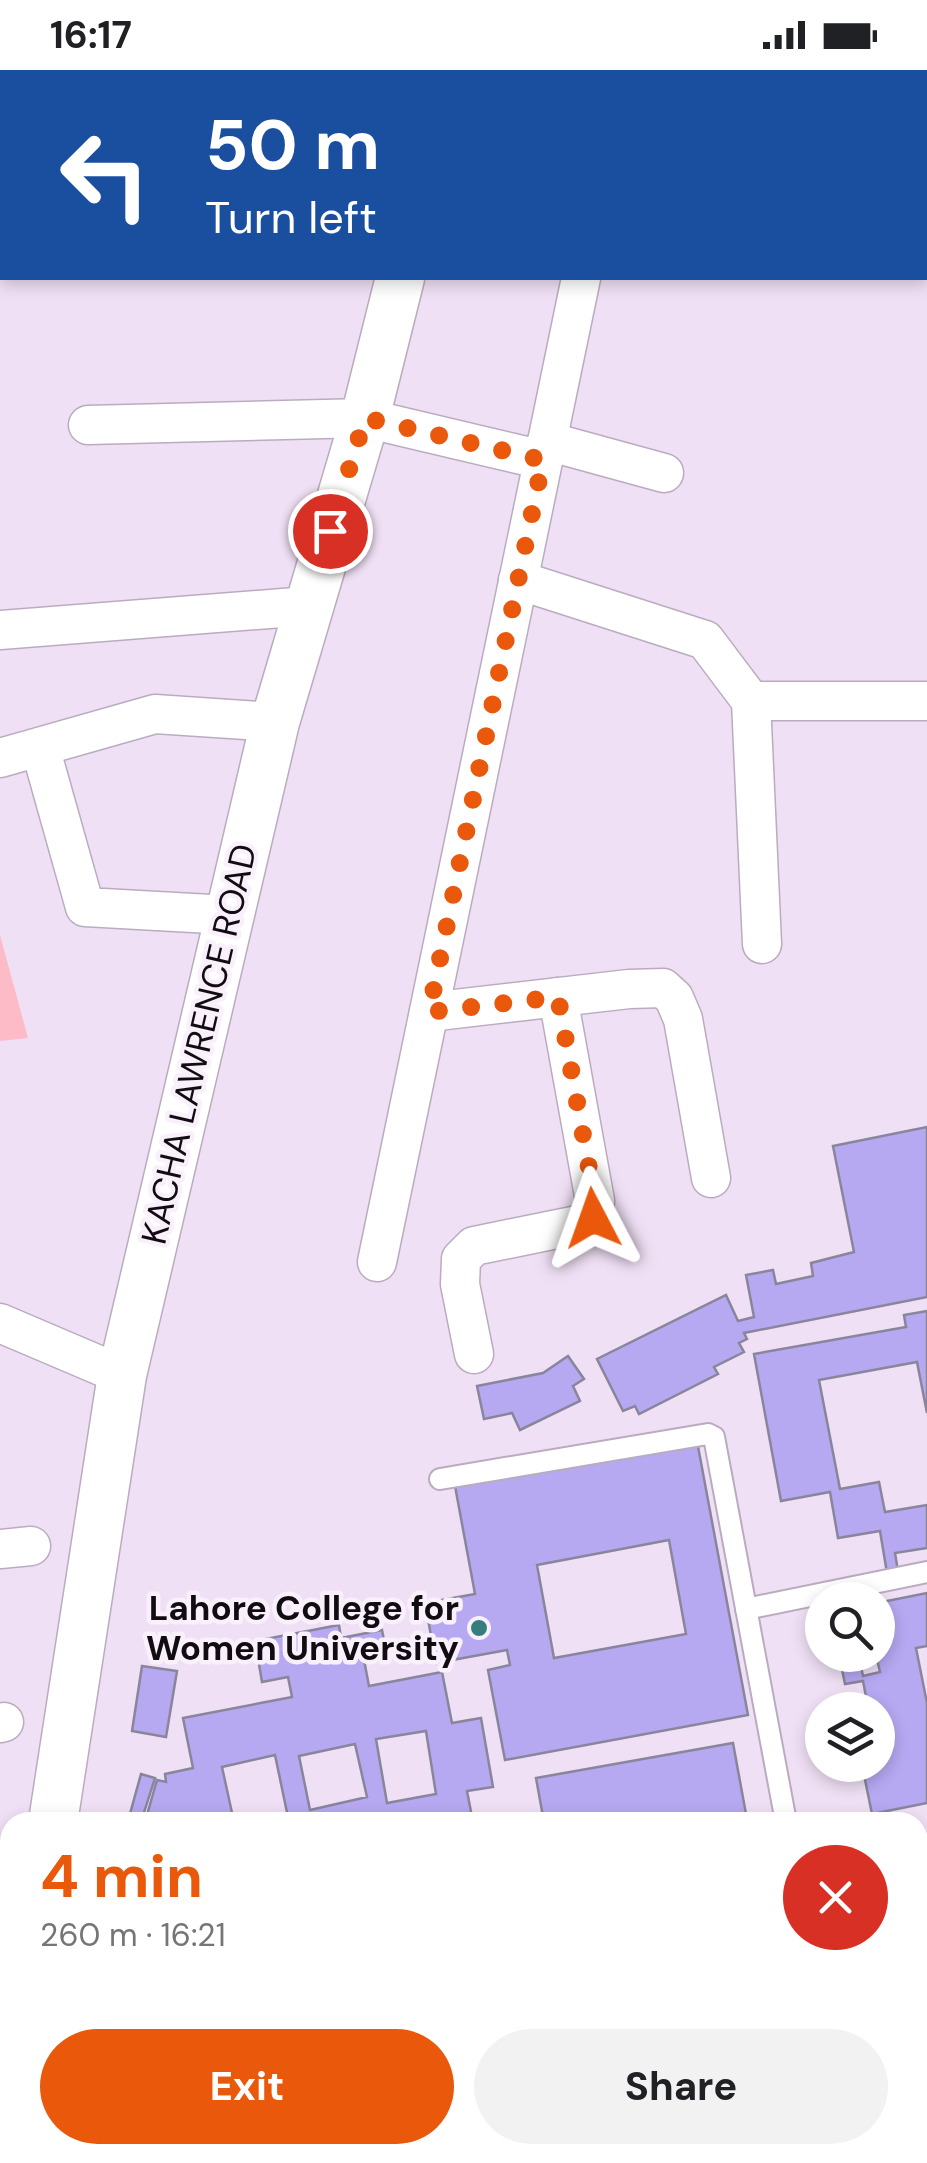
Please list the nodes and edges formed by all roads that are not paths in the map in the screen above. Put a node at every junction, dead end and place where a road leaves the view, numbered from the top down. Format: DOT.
graph roads {
  1 [pos="400,280"];
  2 [pos="581,280"];
  3 [pos="365,418"];
  4 [pos="88,424"];
  5 [pos="545,450"];
  6 [pos="664,474"];
  7 [pos="518,580"];
  8 [pos="308,606"];
  9 [pos="0,630"];
  10 [pos="751,701"];
  11 [pos="927,702"];
  12 [pos="275,722"];
  13 [pos="40,747"];
  14 [pos="0,758"];
  15 [pos="229,915"];
  16 [pos="762,944"];
  17 [pos="558,997"];
  18 [pos="429,1012"];
  19 [pos="711,1178"];
  20 [pos="377,1262"];
  21 [pos="0,1324"];
  22 [pos="474,1354"];
  23 [pos="122,1374"];
  24 [pos="440,1479"];
  25 [pos="927,1572"];
  26 [pos="746,1609"];
  27 [pos="56,1812"];
  28 [pos="784,1812"];
  1 -- 3 [label="street, KACHA LAWRENCE ROAD"];
  2 -- 5 [label="street"];
  3 -- 4 [label="street"];
  3 -- 5 [label="street"];
  3 -- 8 [label="street, KACHA LAWRENCE ROAD"];
  5 -- 6 [label="street"];
  5 -- 7 [label="street"];
  7 -- 10 [label="street"];
  7 -- 18 [label="street"];
  8 -- 9 [label="street"];
  8 -- 12 [label="street, KACHA LAWRENCE ROAD"];
  10 -- 11 [label="street"];
  10 -- 16 [label="street"];
  12 -- 13 [label="street"];
  12 -- 15 [label="street, KACHA LAWRENCE ROAD"];
  13 -- 14 [label="street"];
  13 -- 15 [label="street"];
  15 -- 23 [label="street, KACHA LAWRENCE ROAD"];
  17 -- 18 [label="street"];
  17 -- 19 [label="street"];
  17 -- 22 [label="street"];
  18 -- 20 [label="street"];
  21 -- 23 [label="street"];
  23 -- 27 [label="street, KACHA LAWRENCE ROAD"];
  24 -- 26 [label="lane"];
  25 -- 26 [label="lane"];
  26 -- 28 [label="lane"];
}
